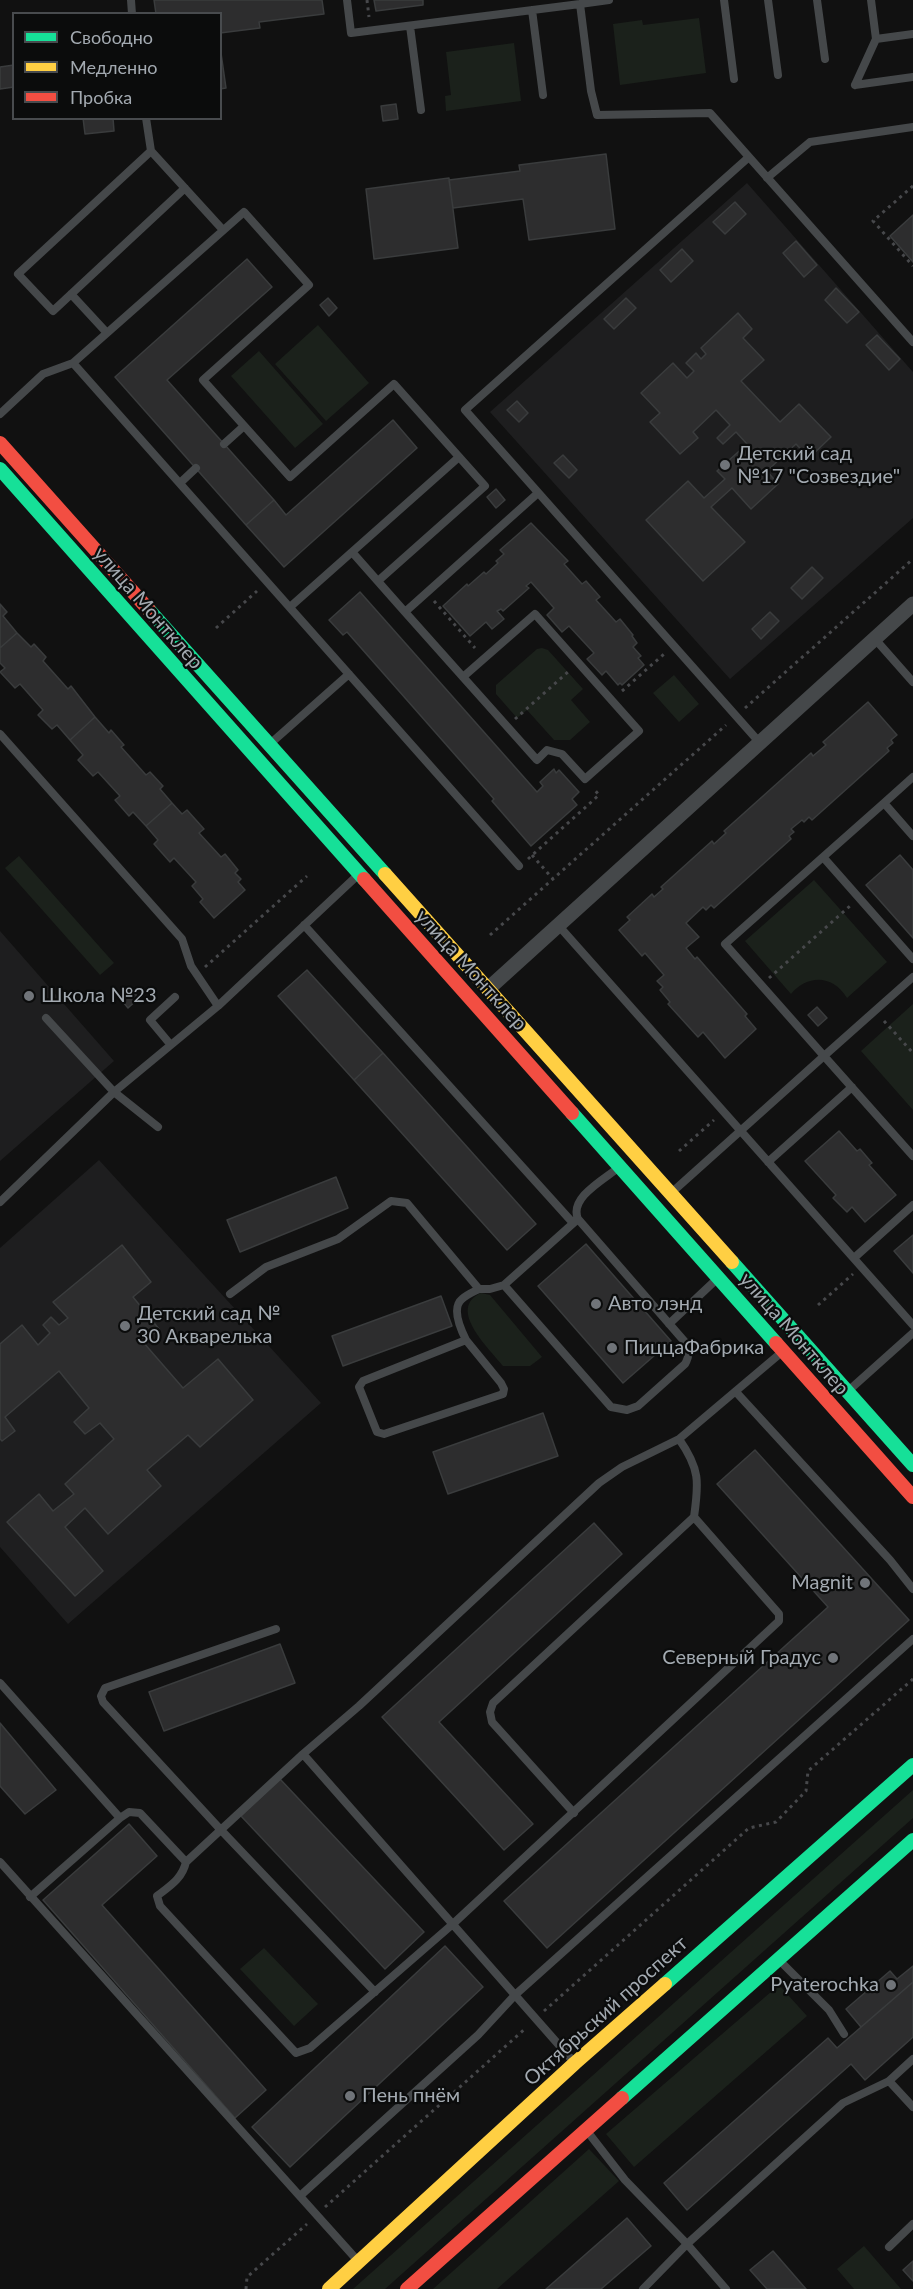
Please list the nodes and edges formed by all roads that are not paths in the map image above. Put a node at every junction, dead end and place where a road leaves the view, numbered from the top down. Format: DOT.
graph roads {
  1 [pos="347,0"];
  2 [pos="609,0"];
  3 [pos="724,0"];
  4 [pos="768,0"];
  5 [pos="817,0"];
  6 [pos="871,0"];
  7 [pos="580,4"];
  8 [pos="532,10"];
  9 [pos="410,26"];
  10 [pos="913,34"];
  11 [pos="876,39"];
  12 [pos="825,59"];
  13 [pos="778,75"];
  14 [pos="913,77"];
  15 [pos="734,79"];
  16 [pos="543,95"];
  17 [pos="421,110"];
  18 [pos="146,120"];
  19 [pos="913,127"];
  20 [pos="151,151"];
  21 [pos="749,157"];
  22 [pos="767,178"];
  23 [pos="185,188"];
  24 [pos="223,230"];
  25 [pos="71,294"];
  26 [pos="107,333"];
  27 [pos="913,342"];
  28 [pos="74,363"];
  29 [pos="0,414"];
  30 [pos="244,426"];
  31 [pos="0,443"];
  32 [pos="224,444"];
  33 [pos="459,457"];
  34 [pos="196,468"];
  35 [pos="0,470"];
  36 [pos="180,483"];
  37 [pos="538,493"];
  38 [pos="352,552"];
  39 [pos="378,581"];
  40 [pos="913,604"];
  41 [pos="290,607"];
  42 [pos="405,612"];
  43 [pos="875,639"];
  44 [pos="349,674"];
  45 [pos="463,677"];
  46 [pos="913,682"];
  47 [pos="0,734"];
  48 [pos="760,743"];
  49 [pos="270,744"];
  50 [pos="913,777"];
  51 [pos="884,803"];
  52 [pos="913,836"];
  53 [pos="823,857"];
  54 [pos="519,866"];
  55 [pos="359,874"];
  56 [pos="304,925"];
  57 [pos="558,925"];
  58 [pos="913,959"];
  59 [pos="913,977"];
  60 [pos="488,989"];
  61 [pos="175,997"];
  62 [pos="218,1006"];
  63 [pos="46,1017"];
  64 [pos="170,1044"];
  65 [pos="824,1056"];
  66 [pos="852,1087"];
  67 [pos="114,1092"];
  68 [pos="158,1127"];
  69 [pos="741,1131"];
  70 [pos="913,1156"];
  71 [pos="768,1162"];
  72 [pos="620,1167"];
  73 [pos="669,1194"];
  74 [pos="0,1202"];
  75 [pos="913,1205"];
  76 [pos="576,1221"];
  77 [pos="854,1258"];
  78 [pos="719,1277"];
  79 [pos="504,1285"];
  80 [pos="479,1289"];
  81 [pos="231,1294"];
  82 [pos="669,1324"];
  83 [pos="913,1325"];
  84 [pos="913,1333"];
  85 [pos="466,1340"];
  86 [pos="783,1351"];
  87 [pos="736,1392"];
  88 [pos="847,1392"];
  89 [pos="679,1439"];
  90 [pos="913,1465"];
  91 [pos="913,1497"];
  92 [pos="694,1517"];
  93 [pos="913,1589"];
  94 [pos="276,1629"];
  95 [pos="913,1639"];
  96 [pos="0,1683"];
  97 [pos="303,1754"];
  98 [pos="913,1764"];
  99 [pos="574,1813"];
  100 [pos="120,1818"];
  101 [pos="220,1829"];
  102 [pos="913,1840"];
  103 [pos="0,1862"];
  104 [pos="186,1862"];
  105 [pos="30,1898"];
  106 [pos="454,1923"];
  107 [pos="778,1960"];
  108 [pos="375,1992"];
  109 [pos="515,1995"];
  110 [pos="844,2034"];
  111 [pos="913,2058"];
  112 [pos="575,2063"];
  113 [pos="889,2081"];
  114 [pos="913,2107"];
  115 [pos="586,2130"];
  116 [pos="300,2196"];
  117 [pos="913,2224"];
  118 [pos="687,2244"];
  119 [pos="889,2247"];
  120 [pos="360,2262"];
  121 [pos="329,2289"];
  122 [pos="406,2289"];
  123 [pos="644,2289"];
  124 [pos="726,2289"];
  1 -- 9 [label="lane"];
  2 -- 7 [label="lane"];
  3 -- 15 [label="lane"];
  4 -- 13 [label="lane"];
  5 -- 12 [label="lane"];
  6 -- 11 [label="lane"];
  7 -- 8 [label="lane"];
  7 -- 21 [label="lane"];
  8 -- 9 [label="lane"];
  8 -- 16 [label="lane"];
  9 -- 17 [label="lane"];
  10 -- 11 [label="lane"];
  11 -- 14 [label="lane"];
  18 -- 20 [label="lane"];
  19 -- 22 [label="lane"];
  20 -- 23 [label="lane"];
  20 -- 25 [label="lane"];
  21 -- 22 [label="lane"];
  21 -- 37 [label="lane"];
  22 -- 27 [label="lane"];
  23 -- 24 [label="lane"];
  23 -- 25 [label="lane"];
  24 -- 26 [label="lane"];
  24 -- 30 [label="lane"];
  25 -- 26 [label="lane"];
  26 -- 28 [label="lane"];
  28 -- 29 [label="lane"];
  28 -- 36 [label="lane"];
  30 -- 32 [label="lane"];
  30 -- 33 [label="lane"];
  31 -- 49 [label="street, улица Монтклер"];
  33 -- 38 [label="lane"];
  33 -- 39 [label="lane"];
  34 -- 36 [label="lane"];
  35 -- 55 [label="street, улица Монтклер"];
  36 -- 41 [label="lane"];
  37 -- 42 [label="lane"];
  37 -- 48 [label="lane"];
  38 -- 39 [label="lane"];
  38 -- 41 [label="lane"];
  39 -- 42 [label="lane"];
  40 -- 43 [label="street"];
  41 -- 44 [label="lane"];
  42 -- 45 [label="lane"];
  43 -- 46 [label="lane"];
  43 -- 48 [label="street"];
  44 -- 49 [label="lane"];
  44 -- 54 [label="lane"];
  45 -- 45 [label="lane"];
  47 -- 62 [label="lane"];
  48 -- 57 [label="street"];
  49 -- 60 [label="street, улица Монтклер"];
  50 -- 51 [label="lane"];
  51 -- 52 [label="lane"];
  51 -- 53 [label="lane"];
  53 -- 58 [label="lane"];
  53 -- 65 [label="lane"];
  55 -- 56 [label="lane"];
  55 -- 72 [label="street, улица Монтклер"];
  56 -- 62 [label="lane"];
  56 -- 76 [label="lane"];
  57 -- 60 [label="street"];
  57 -- 69 [label="lane"];
  59 -- 65 [label="lane"];
  60 -- 73 [label="street, улица Монтклер"];
  61 -- 64 [label="lane"];
  62 -- 64 [label="lane"];
  63 -- 67 [label="lane"];
  64 -- 67 [label="lane"];
  65 -- 66 [label="lane"];
  65 -- 69 [label="lane"];
  66 -- 70 [label="lane"];
  66 -- 71 [label="lane"];
  67 -- 68 [label="lane"];
  67 -- 74 [label="lane"];
  69 -- 71 [label="lane"];
  69 -- 73 [label="lane"];
  71 -- 77 [label="lane"];
  72 -- 76 [label="lane"];
  72 -- 78 [label="street, улица Монтклер"];
  73 -- 88 [label="street, улица Монтклер"];
  75 -- 77 [label="lane"];
  76 -- 79 [label="lane"];
  76 -- 82 [label="lane"];
  77 -- 83 [label="lane"];
  78 -- 82 [label="lane"];
  78 -- 86 [label="street, улица Монтклер"];
  79 -- 80 [label="lane"];
  79 -- 82 [label="lane"];
  80 -- 81 [label="lane"];
  80 -- 85 [label="lane"];
  84 -- 88 [label="lane"];
  85 -- 85 [label="lane"];
  86 -- 87 [label="lane"];
  86 -- 91 [label="street, улица Монтклер"];
  87 -- 89 [label="lane"];
  87 -- 93 [label="lane"];
  88 -- 90 [label="street, улица Монтклер"];
  89 -- 92 [label="lane"];
  89 -- 97 [label="lane"];
  92 -- 99 [label="lane"];
  92 -- 99 [label="lane"];
  94 -- 101 [label="lane"];
  95 -- 109 [label="lane"];
  96 -- 100 [label="lane"];
  97 -- 101 [label="lane"];
  97 -- 106 [label="lane"];
  98 -- 112 [label="street, Октябрьский проспект"];
  99 -- 106 [label="lane"];
  100 -- 104 [label="lane"];
  100 -- 105 [label="lane"];
  101 -- 104 [label="lane"];
  101 -- 108 [label="lane"];
  102 -- 107 [label="street"];
  103 -- 105 [label="lane"];
  104 -- 108 [label="lane"];
  105 -- 116 [label="lane"];
  106 -- 108 [label="lane"];
  106 -- 109 [label="lane"];
  107 -- 110 [label="lane"];
  107 -- 115 [label="street"];
  109 -- 112 [label="lane"];
  109 -- 116 [label="lane"];
  111 -- 113 [label="lane"];
  112 -- 120 [label="street, Октябрьский проспект"];
  113 -- 114 [label="lane"];
  113 -- 118 [label="lane"];
  115 -- 118 [label="lane"];
  115 -- 122 [label="street"];
  116 -- 120 [label="lane"];
  117 -- 119 [label="lane"];
  118 -- 123 [label="lane"];
  118 -- 124 [label="lane"];
  120 -- 121 [label="street, Октябрьский проспект"];
}
